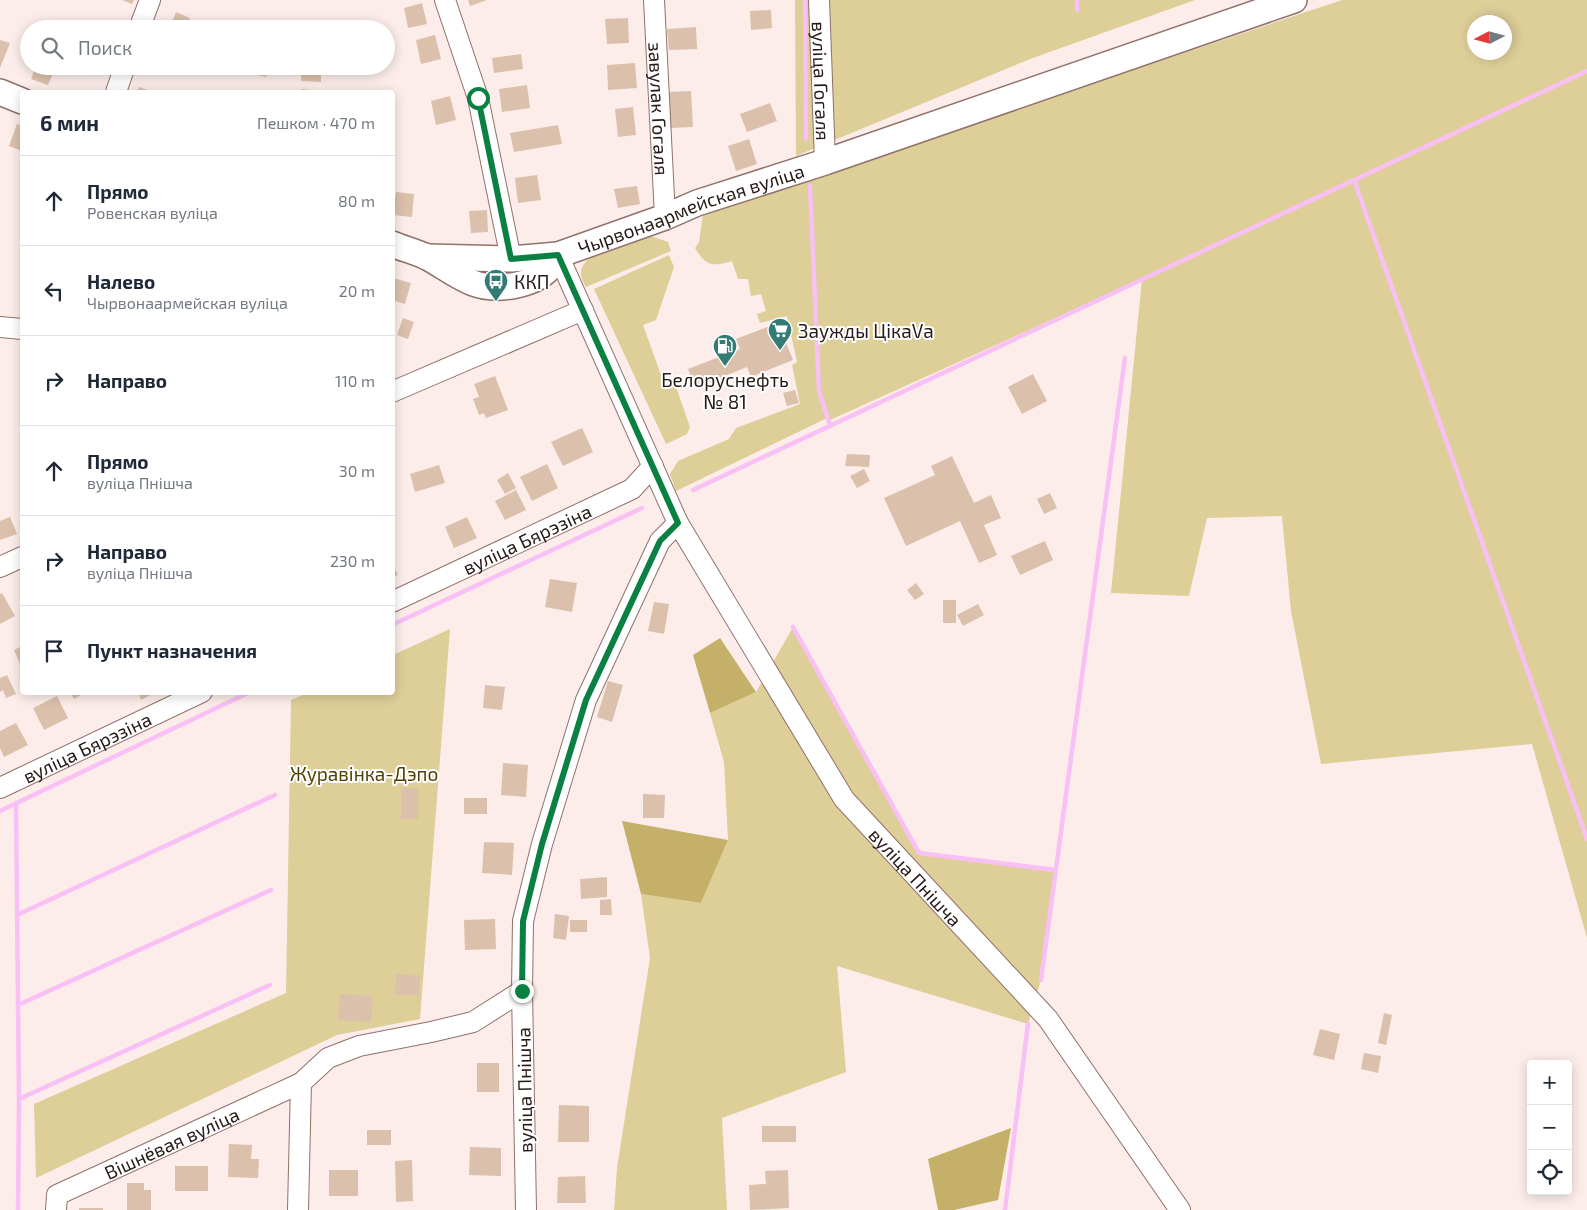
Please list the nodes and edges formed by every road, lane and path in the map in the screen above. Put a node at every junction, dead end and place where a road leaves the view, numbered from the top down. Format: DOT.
graph roads {
  1 [pos="150,0"];
  2 [pos="446,0"];
  3 [pos="654,0"];
  4 [pos="819,0"];
  5 [pos="1294,0"];
  6 [pos="142,20"];
  7 [pos="123,75"];
  8 [pos="117,90"];
  9 [pos="0,92"];
  10 [pos="20,100"];
  11 [pos="825,162"];
  12 [pos="665,217"];
  13 [pos="395,245"];
  14 [pos="558,255"];
  15 [pos="427,257"];
  16 [pos="511,259"];
  17 [pos="583,310"];
  18 [pos="0,327"];
  19 [pos="20,329"];
  20 [pos="395,391"];
  21 [pos="653,466"];
  22 [pos="678,523"];
  23 [pos="20,558"];
  24 [pos="0,567"];
  25 [pos="395,601"];
  26 [pos="196,695"];
  27 [pos="0,788"];
  28 [pos="522,991"];
  29 [pos="301,1083"];
  30 [pos="56,1210"];
  31 [pos="298,1210"];
  32 [pos="526,1210"];
  33 [pos="1180,1210"];
  1 -- 6 [label="street"];
  2 -- 16 [label="street"];
  3 -- 12 [label="street, завулак Гогаля"];
  4 -- 11 [label="street, вуліца Гогаля"];
  5 -- 11 [label="main road, Чырвонаармейская вуліца"];
  7 -- 8 [label="street"];
  9 -- 10 [label="main road"];
  11 -- 12 [label="main road, Чырвонаармейская вуліца"];
  12 -- 14 [label="main road, Чырвонаармейская вуліца"];
  13 -- 15 [label="main road, Чырвонаармейская вуліца"];
  14 -- 15 [label="main road, Чырвонаармейская вуліца"];
  14 -- 16 [label="main road, Чырвонаармейская вуліца"];
  14 -- 17 [label="street, вуліца Пнішча"];
  15 -- 16 [label="main road, Чырвонаармейская вуліца"];
  17 -- 20 [label="street"];
  17 -- 21 [label="street, вуліца Пнішча"];
  18 -- 19 [label="street"];
  21 -- 22 [label="street, вуліца Пнішча"];
  21 -- 25 [label="street, вуліца Бярэзіна"];
  22 -- 28 [label="street, вуліца Пнішча"];
  22 -- 33 [label="street, вуліца Пнішча"];
  23 -- 24 [label="street"];
  26 -- 27 [label="street, вуліца Бярэзіна"];
  28 -- 29 [label="street"];
  28 -- 32 [label="street, вуліца Пнішча"];
  29 -- 30 [label="street, Вішнёвая вуліца"];
  29 -- 31 [label="street"];
}
